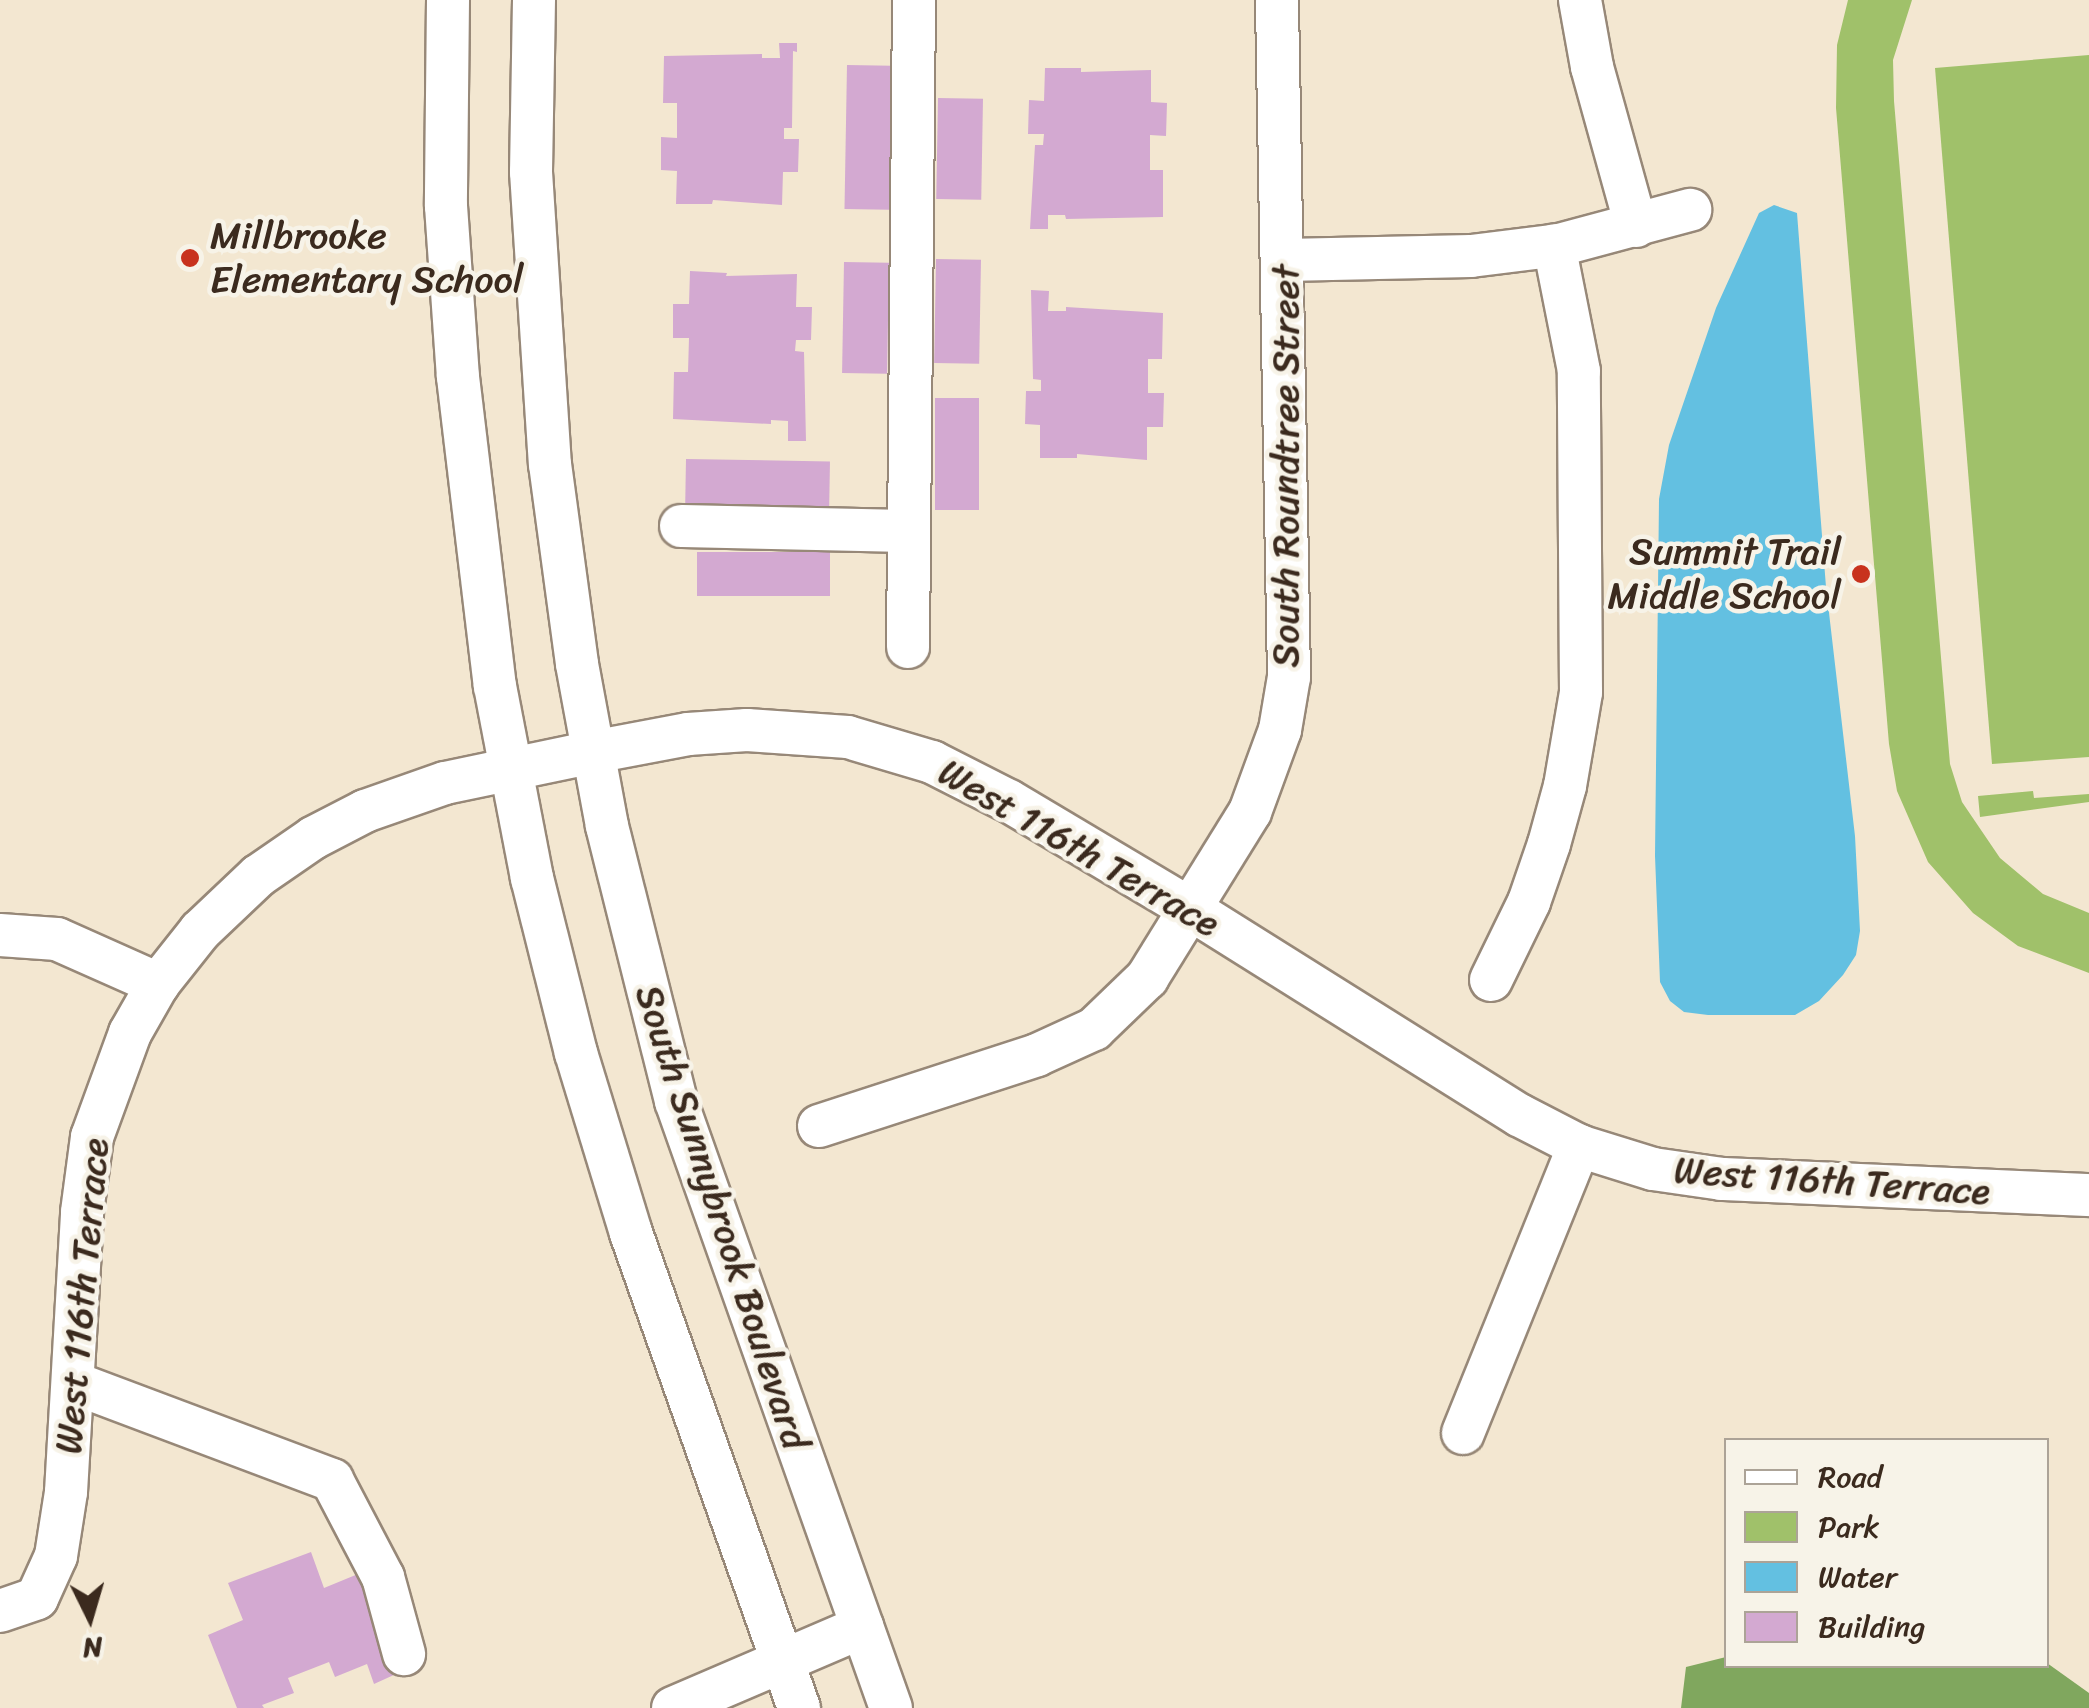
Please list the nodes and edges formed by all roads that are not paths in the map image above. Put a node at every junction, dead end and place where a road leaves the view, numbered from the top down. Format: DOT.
graph roads {
  1 [pos="448,0"];
  2 [pos="534,0"];
  3 [pos="914,0"];
  4 [pos="1277,0"];
  5 [pos="1580,0"];
  6 [pos="1690,210"];
  7 [pos="1636,226"];
  8 [pos="1554,245"];
  9 [pos="1284,260"];
  10 [pos="681,526"];
  11 [pos="908,531"];
  12 [pos="908,647"];
  13 [pos="593,752"];
  14 [pos="510,770"];
  15 [pos="1192,910"];
  16 [pos="0,935"];
  17 [pos="1492,980"];
  18 [pos="158,984"];
  19 [pos="819,1126"];
  20 [pos="1579,1146"];
  21 [pos="2089,1195"];
  22 [pos="74,1383"];
  23 [pos="1463,1433"];
  24 [pos="0,1612"];
  25 [pos="862,1626"];
  26 [pos="404,1654"];
  27 [pos="780,1659"];
  28 [pos="672,1708"];
  29 [pos="799,1708"];
  30 [pos="891,1708"];
  1 -- 14 [label="street"];
  2 -- 13 [label="street, South Sunnybrook Boulevard"];
  3 -- 11 [label="street"];
  4 -- 9 [label="street, South Roundtree Street"];
  5 -- 7 [label="street"];
  6 -- 7 [label="street"];
  7 -- 8 [label="street"];
  8 -- 9 [label="street"];
  8 -- 17 [label="street"];
  9 -- 15 [label="street, South Roundtree Street"];
  10 -- 11 [label="street"];
  11 -- 12 [label="street"];
  13 -- 14 [label="street, West 116th Terrace"];
  13 -- 15 [label="street, West 116th Terrace"];
  13 -- 25 [label="street, South Sunnybrook Boulevard"];
  14 -- 18 [label="street, West 116th Terrace"];
  14 -- 27 [label="street"];
  15 -- 19 [label="street, South Roundtree Street"];
  15 -- 20 [label="street, West 116th Terrace"];
  16 -- 18 [label="street"];
  18 -- 22 [label="street, West 116th Terrace"];
  20 -- 21 [label="street, West 116th Terrace"];
  20 -- 23 [label="street"];
  22 -- 24 [label="street, West 116th Terrace"];
  22 -- 26 [label="street"];
  25 -- 27 [label="street"];
  25 -- 30 [label="street, South Sunnybrook Boulevard"];
  27 -- 28 [label="street"];
  27 -- 29 [label="street"];
}
